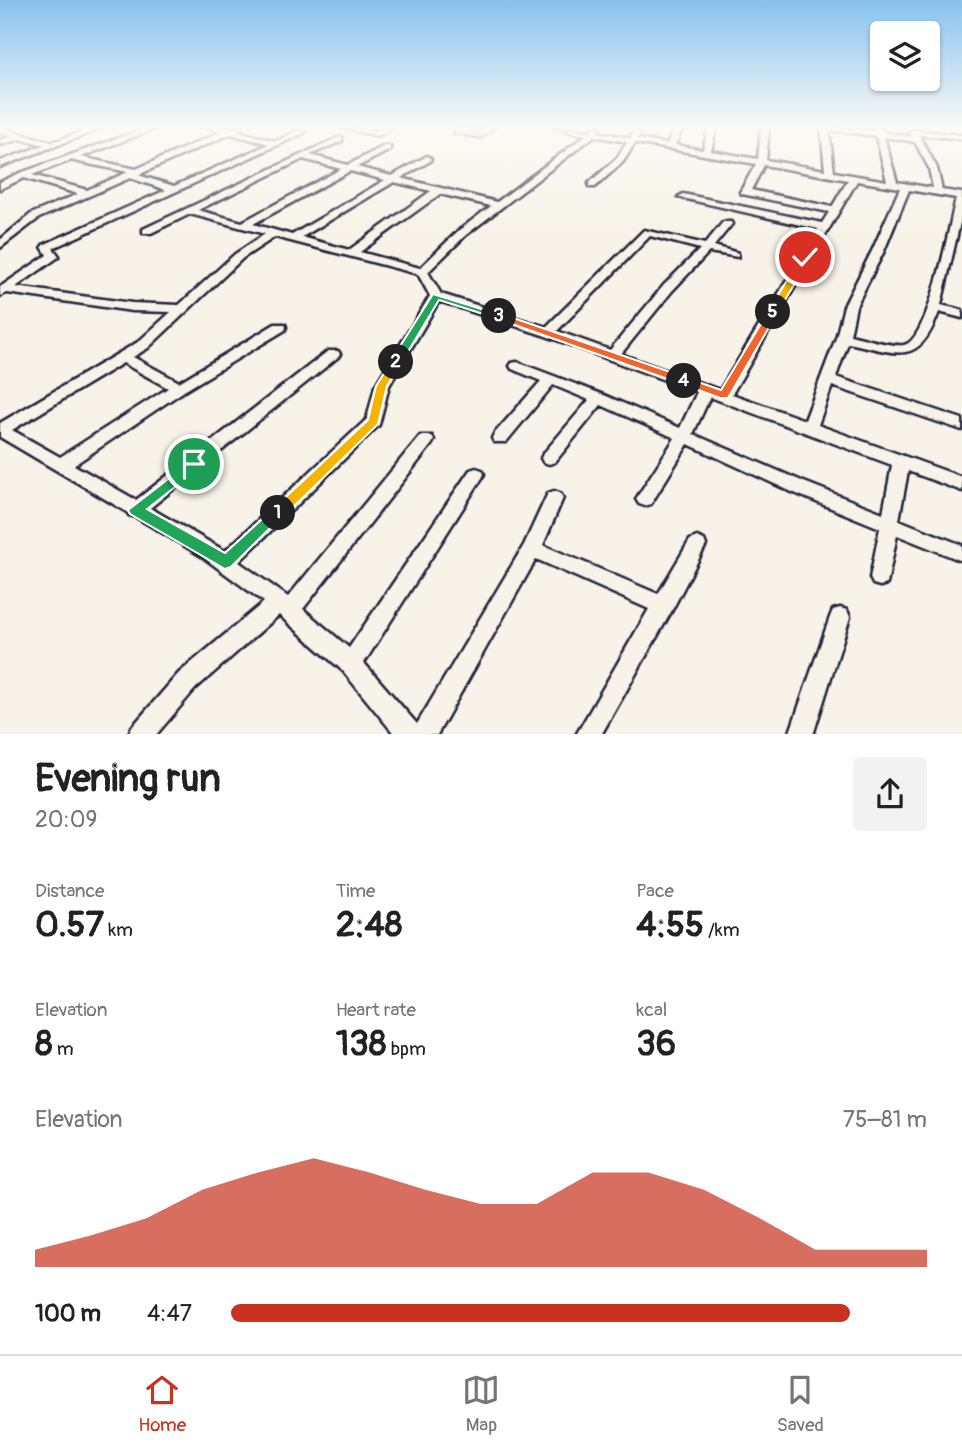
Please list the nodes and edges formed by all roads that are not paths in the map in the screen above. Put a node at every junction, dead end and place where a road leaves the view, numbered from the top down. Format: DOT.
graph roads {
  1 [pos="60,162"];
  2 [pos="88,162"];
  3 [pos="161,162"];
  4 [pos="232,162"];
  5 [pos="289,162"];
  6 [pos="326,162"];
  7 [pos="360,162"];
  8 [pos="421,162"];
  9 [pos="553,162"];
  10 [pos="617,162"];
  11 [pos="756,162"];
  12 [pos="829,162"];
  13 [pos="890,162"];
  14 [pos="929,162"];
  15 [pos="760,163"];
  16 [pos="349,168"];
  17 [pos="217,169"];
  18 [pos="134,174"];
  19 [pos="830,174"];
  20 [pos="23,176"];
  21 [pos="854,178"];
  22 [pos="393,179"];
  23 [pos="252,180"];
  24 [pos="592,185"];
  25 [pos="0,186"];
  26 [pos="899,186"];
  27 [pos="173,189"];
  28 [pos="439,190"];
  29 [pos="938,192"];
  30 [pos="86,193"];
  31 [pos="962,196"];
  32 [pos="682,197"];
  33 [pos="497,205"];
  34 [pos="834,210"];
  35 [pos="189,211"];
  36 [pos="727,224"];
  37 [pos="244,225"];
  38 [pos="824,227"];
  39 [pos="147,231"];
  40 [pos="274,233"];
  41 [pos="294,238"];
  42 [pos="0,245"];
  43 [pos="708,247"];
  44 [pos="352,253"];
  45 [pos="734,255"];
  46 [pos="422,272"];
  47 [pos="3,291"];
  48 [pos="436,296"];
  49 [pos="934,307"];
  50 [pos="182,309"];
  51 [pos="962,314"];
  52 [pos="280,327"];
  53 [pos="548,331"];
  54 [pos="843,338"];
  55 [pos="333,354"];
  56 [pos="613,355"];
  57 [pos="122,357"];
  58 [pos="517,366"];
  59 [pos="827,379"];
  60 [pos="550,380"];
  61 [pos="179,388"];
  62 [pos="706,389"];
  63 [pos="724,395"];
  64 [pos="599,397"];
  65 [pos="962,425"];
  66 [pos="810,427"];
  67 [pos="0,430"];
  68 [pos="684,437"];
  69 [pos="500,438"];
  70 [pos="426,440"];
  71 [pos="549,458"];
  72 [pos="901,462"];
  73 [pos="62,464"];
  74 [pos="476,474"];
  75 [pos="962,484"];
  76 [pos="554,498"];
  77 [pos="645,499"];
  78 [pos="135,510"];
  79 [pos="890,524"];
  80 [pos="697,545"];
  81 [pos="532,549"];
  82 [pos="962,553"];
  83 [pos="225,563"];
  84 [pos="880,578"];
  85 [pos="284,606"];
  86 [pos="664,606"];
  87 [pos="841,617"];
  88 [pos="351,664"];
  89 [pos="140,734"];
  90 [pos="411,734"];
  91 [pos="424,734"];
  92 [pos="588,734"];
  93 [pos="801,734"];
  1 -- 20 [label="street"];
  2 -- 18 [label="street"];
  3 -- 18 [label="street"];
  4 -- 17 [label="street"];
  5 -- 23 [label="street"];
  6 -- 16 [label="street"];
  7 -- 16 [label="street"];
  8 -- 22 [label="street"];
  9 -- 33 [label="street"];
  10 -- 24 [label="street"];
  11 -- 15 [label="street"];
  12 -- 19 [label="street"];
  13 -- 26 [label="street"];
  14 -- 29 [label="street"];
  15 -- 19 [label="street"];
  15 -- 34 [label="street"];
  16 -- 22 [label="street"];
  16 -- 37 [label="street"];
  17 -- 23 [label="street"];
  17 -- 27 [label="street"];
  18 -- 27 [label="street"];
  18 -- 30 [label="street"];
  19 -- 21 [label="street"];
  20 -- 25 [label="street"];
  20 -- 30 [label="street"];
  21 -- 26 [label="street"];
  21 -- 34 [label="street"];
  22 -- 28 [label="street"];
  22 -- 41 [label="street"];
  23 -- 35 [label="street"];
  26 -- 29 [label="street"];
  26 -- 54 [label="street"];
  27 -- 47 [label="street"];
  28 -- 33 [label="street"];
  28 -- 44 [label="street"];
  29 -- 31 [label="street"];
  30 -- 42 [label="street"];
  31 -- 49 [label="street"];
  32 -- 38 [label="street"];
  33 -- 46 [label="street"];
  34 -- 38 [label="street"];
  35 -- 37 [label="street"];
  35 -- 39 [label="street"];
  36 -- 43 [label="street"];
  37 -- 40 [label="street"];
  38 -- 63 [label="street"];
  40 -- 41 [label="street"];
  40 -- 50 [label="street"];
  41 -- 44 [label="street"];
  43 -- 45 [label="street"];
  43 -- 53 [label="street"];
  43 -- 56 [label="street"];
  44 -- 46 [label="street"];
  46 -- 48 [label="street"];
  47 -- 50 [label="street"];
  48 -- 53 [label="street"];
  48 -- 83 [label="street"];
  49 -- 51 [label="street"];
  49 -- 54 [label="street"];
  50 -- 57 [label="street"];
  52 -- 61 [label="street"];
  53 -- 56 [label="street"];
  54 -- 59 [label="street"];
  55 -- 78 [label="street"];
  56 -- 62 [label="street"];
  57 -- 61 [label="street"];
  57 -- 67 [label="street"];
  58 -- 60 [label="street"];
  59 -- 65 [label="street"];
  59 -- 66 [label="street"];
  60 -- 64 [label="street"];
  60 -- 69 [label="street"];
  61 -- 73 [label="street"];
  62 -- 63 [label="street"];
  62 -- 68 [label="street"];
  63 -- 66 [label="street"];
  64 -- 68 [label="street"];
  64 -- 71 [label="street"];
  66 -- 72 [label="street"];
  67 -- 73 [label="street"];
  68 -- 77 [label="street"];
  68 -- 79 [label="street"];
  70 -- 85 [label="street"];
  72 -- 75 [label="street"];
  72 -- 79 [label="street"];
  73 -- 78 [label="street"];
  74 -- 88 [label="street"];
  76 -- 81 [label="street"];
  78 -- 83 [label="street"];
  79 -- 82 [label="street"];
  79 -- 84 [label="street"];
  80 -- 86 [label="street"];
  81 -- 86 [label="street"];
  81 -- 91 [label="street"];
  83 -- 85 [label="street"];
  85 -- 88 [label="street"];
  85 -- 89 [label="street"];
  86 -- 92 [label="street"];
  87 -- 93 [label="street"];
  88 -- 90 [label="street"];
}
